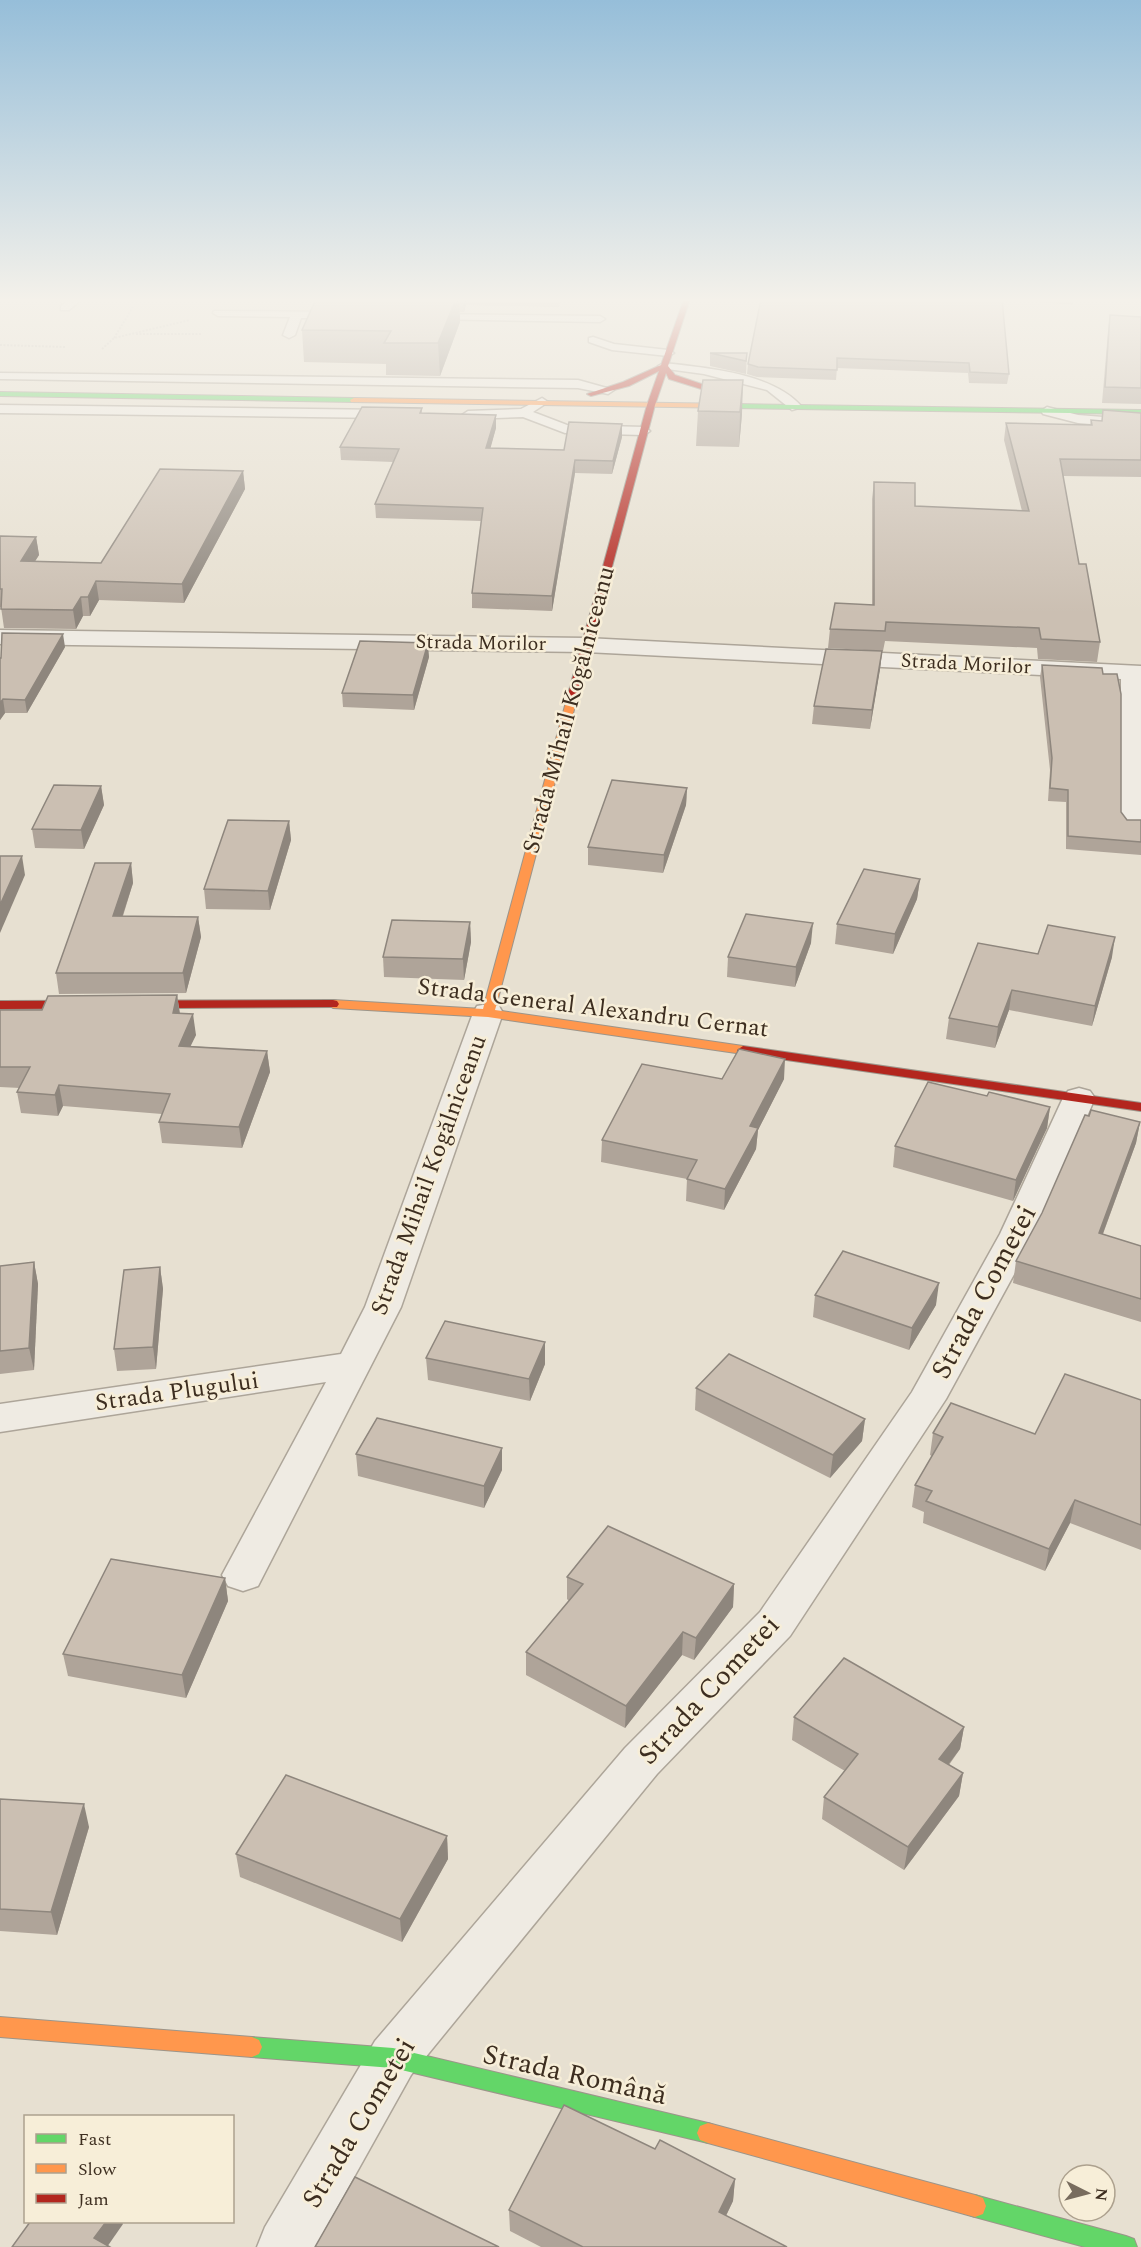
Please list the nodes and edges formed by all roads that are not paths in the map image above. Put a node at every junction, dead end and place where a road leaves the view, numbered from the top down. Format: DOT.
graph roads {
  1 [pos="539,404"];
  2 [pos="610,404"];
  3 [pos="781,404"];
  4 [pos="651,405"];
  5 [pos="796,407"];
  6 [pos="0,409"];
  7 [pos="1047,411"];
  8 [pos="1141,412"];
  9 [pos="524,413"];
  10 [pos="403,414"];
  11 [pos="450,415"];
  12 [pos="1141,424"];
  13 [pos="644,431"];
  14 [pos="0,637"];
  15 [pos="586,645"];
  16 [pos="1137,673"];
  17 [pos="1135,825"];
  18 [pos="0,1005"];
  19 [pos="488,1012"];
  20 [pos="1079,1098"];
  21 [pos="1141,1107"];
  22 [pos="354,1365"];
  23 [pos="0,1418"];
  24 [pos="243,1575"];
  25 [pos="0,2026"];
  26 [pos="393,2058"];
  27 [pos="285,2247"];
  28 [pos="1126,2247"];
  1 -- 9 [label="lane"];
  2 -- 4 [label="street"];
  3 -- 5 [label="street"];
  4 -- 5 [label="street"];
  4 -- 13 [label="street, Strada Mihail Kogălniceanu"];
  5 -- 7 [label="street"];
  6 -- 10 [label="lane"];
  7 -- 8 [label="street"];
  7 -- 12 [label="lane"];
  9 -- 11 [label="lane"];
  9 -- 13 [label="lane"];
  13 -- 15 [label="street, Strada Mihail Kogălniceanu"];
  14 -- 15 [label="street, Strada Morilor"];
  15 -- 16 [label="street, Strada Morilor"];
  15 -- 19 [label="street, Strada Mihail Kogălniceanu"];
  16 -- 17 [label="street"];
  18 -- 19 [label="street, Strada General Alexandru Cernat"];
  19 -- 20 [label="street, Strada General Alexandru Cernat"];
  19 -- 22 [label="street, Strada Mihail Kogălniceanu"];
  20 -- 21 [label="street, Strada General Alexandru Cernat"];
  20 -- 26 [label="street, Strada Cometei"];
  22 -- 23 [label="street, Strada Plugului"];
  22 -- 24 [label="street, Strada Mihail Kogălniceanu"];
  25 -- 26 [label="street, Strada Română"];
  26 -- 27 [label="street, Strada Cometei"];
  26 -- 28 [label="street, Strada Română"];
}
